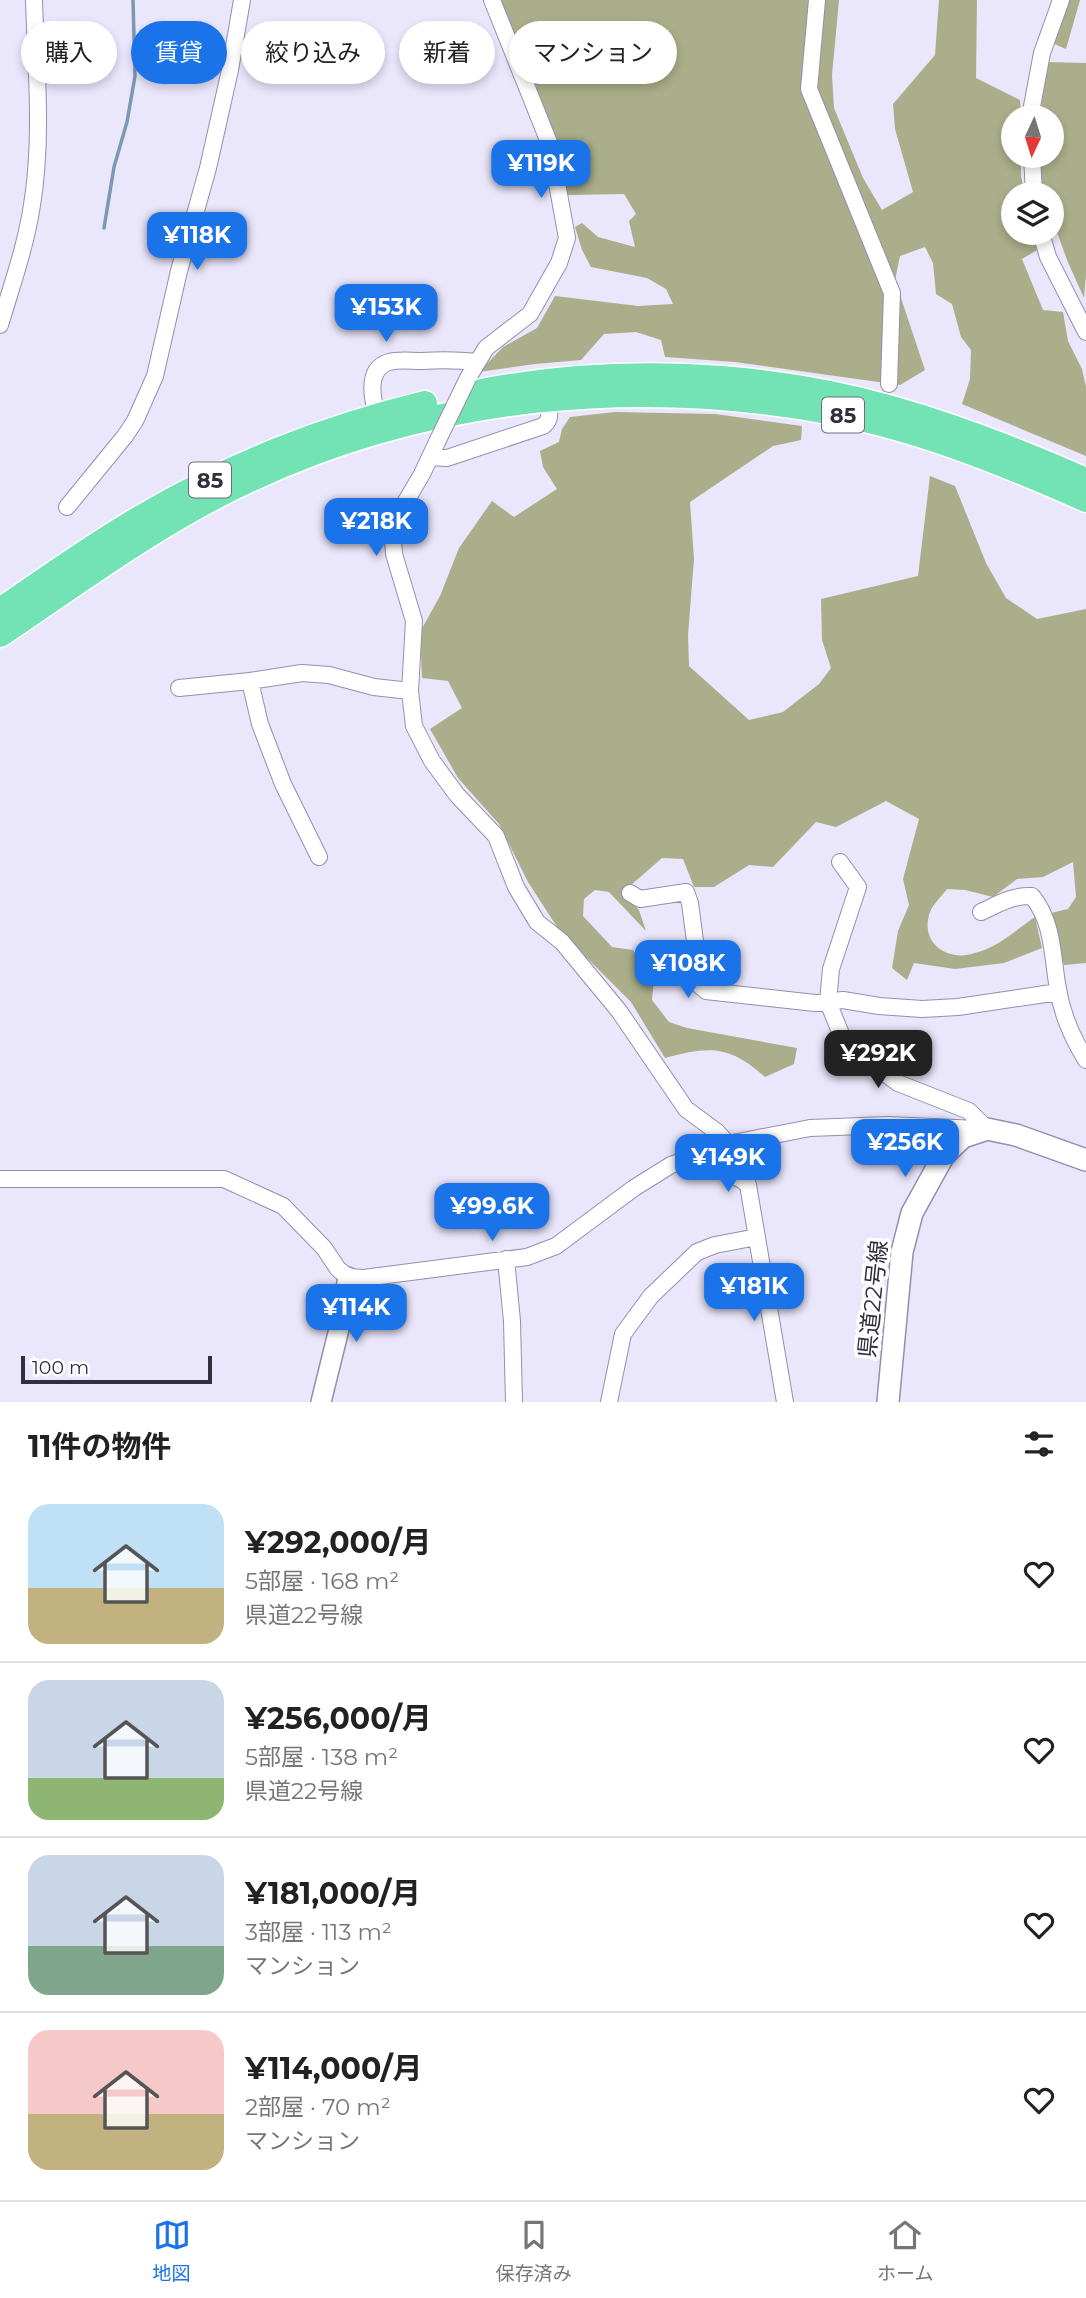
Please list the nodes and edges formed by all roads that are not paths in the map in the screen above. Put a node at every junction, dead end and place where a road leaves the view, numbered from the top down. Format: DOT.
graph roads {
  1 [pos="34,0"];
  2 [pos="242,0"];
  3 [pos="492,0"];
  4 [pos="817,0"];
  5 [pos="1062,0"];
  6 [pos="1032,105"];
  7 [pos="1044,245"];
  8 [pos="0,325"];
  9 [pos="1086,332"];
  10 [pos="477,362"];
  11 [pos="889,384"];
  12 [pos="549,399"];
  13 [pos="363,425"];
  14 [pos="434,449"];
  15 [pos="1086,480"];
  16 [pos="1086,500"];
  17 [pos="67,507"];
  18 [pos="77,571"];
  19 [pos="0,610"];
  20 [pos="0,635"];
  21 [pos="250,681"];
  22 [pos="179,688"];
  23 [pos="410,691"];
  24 [pos="319,857"];
  25 [pos="840,862"];
  26 [pos="630,893"];
  27 [pos="981,912"];
  28 [pos="1058,992"];
  29 [pos="828,1002"];
  30 [pos="1086,1060"];
  31 [pos="987,1129"];
  32 [pos="728,1144"];
  33 [pos="701,1154"];
  34 [pos="1086,1160"];
  35 [pos="0,1179"];
  36 [pos="757,1237"];
  37 [pos="506,1259"];
  38 [pos="348,1277"];
  39 [pos="321,1402"];
  40 [pos="514,1402"];
  41 [pos="609,1402"];
  42 [pos="785,1402"];
  43 [pos="888,1402"];
  1 -- 8 [label="street"];
  2 -- 17 [label="street"];
  3 -- 10 [label="street"];
  4 -- 11 [label="street"];
  5 -- 6 [label="street"];
  7 -- 9 [label="street"];
  10 -- 13 [label="street"];
  10 -- 14 [label="street, bridge"];
  12 -- 13 [label="main road, 85"];
  12 -- 14 [label="street"];
  12 -- 16 [label="main road, 85"];
  13 -- 15 [label="main road, 85"];
  13 -- 18 [label="main road, 85"];
  14 -- 23 [label="street"];
  18 -- 19 [label="main road, 85"];
  18 -- 20 [label="main road, 85"];
  21 -- 22 [label="street"];
  21 -- 23 [label="street"];
  21 -- 24 [label="street"];
  23 -- 32 [label="street"];
  25 -- 29 [label="street"];
  26 -- 29 [label="street"];
  27 -- 28 [label="street"];
  28 -- 29 [label="street"];
  28 -- 30 [label="street"];
  29 -- 31 [label="street"];
  31 -- 32 [label="street"];
  31 -- 34 [label="main road"];
  31 -- 43 [label="main road, 県道22号線"];
  32 -- 33 [label="street"];
  33 -- 36 [label="street"];
  33 -- 37 [label="street"];
  35 -- 38 [label="street"];
  36 -- 41 [label="street"];
  36 -- 42 [label="street"];
  37 -- 38 [label="street"];
  37 -- 40 [label="street"];
  38 -- 39 [label="street"];
}
